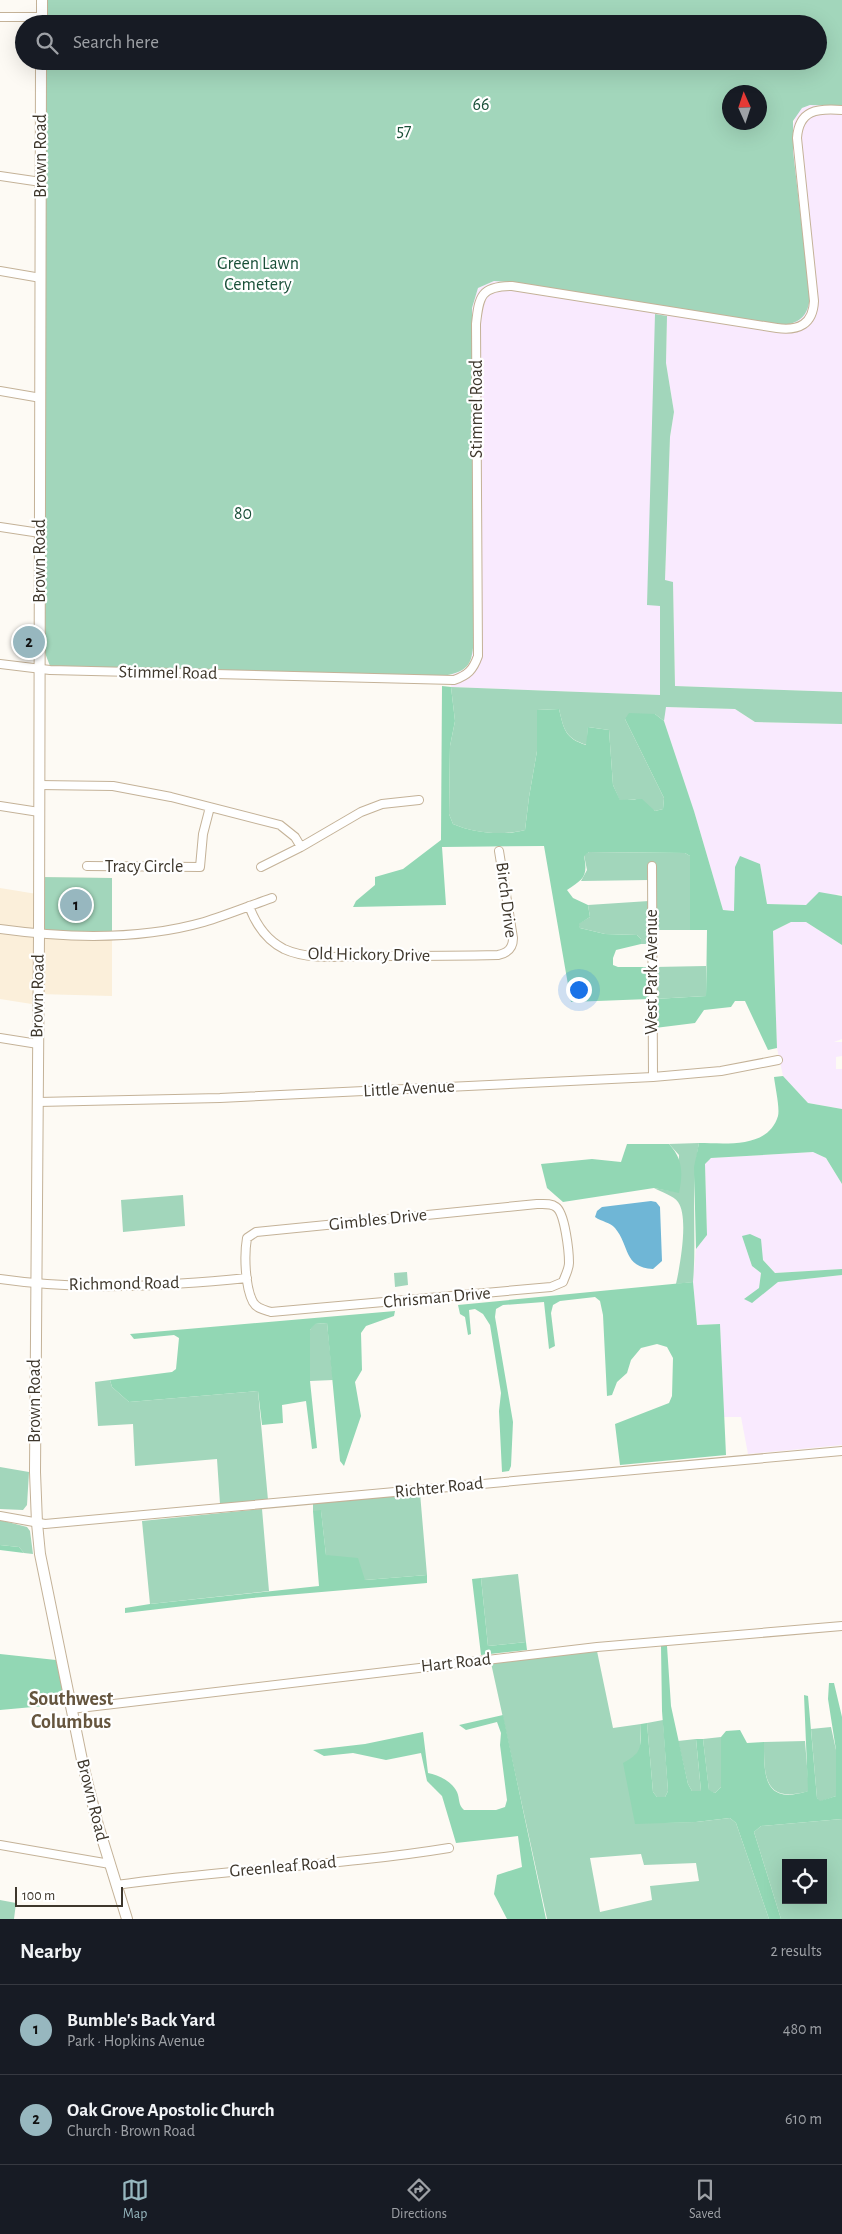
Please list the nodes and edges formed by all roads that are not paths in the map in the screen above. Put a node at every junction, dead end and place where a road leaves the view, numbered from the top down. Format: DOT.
graph roads {
  1 [pos="42,0"];
  2 [pos="42,15"];
  3 [pos="0,17"];
  4 [pos="15,18"];
  5 [pos="42,70"];
  6 [pos="842,110"];
  7 [pos="0,176"];
  8 [pos="41,182"];
  9 [pos="0,271"];
  10 [pos="41,278"];
  11 [pos="0,391"];
  12 [pos="40,398"];
  13 [pos="0,527"];
  14 [pos="40,533"];
  15 [pos="0,664"];
  16 [pos="40,669"];
  17 [pos="40,785"];
  18 [pos="419,800"];
  19 [pos="0,806"];
  20 [pos="210,807"];
  21 [pos="39,812"];
  22 [pos="301,848"];
  23 [pos="499,851"];
  24 [pos="87,866"];
  25 [pos="652,866"];
  26 [pos="261,867"];
  27 [pos="272,898"];
  28 [pos="249,906"];
  29 [pos="0,929"];
  30 [pos="39,934"];
  31 [pos="510,949"];
  32 [pos="0,1038"];
  33 [pos="38,1044"];
  34 [pos="778,1060"];
  35 [pos="653,1077"];
  36 [pos="38,1102"];
  37 [pos="550,1204"];
  38 [pos="247,1278"];
  39 [pos="0,1279"];
  40 [pos="36,1285"];
  41 [pos="842,1451"];
  42 [pos="0,1516"];
  43 [pos="37,1523"];
  44 [pos="842,1626"];
  45 [pos="72,1709"];
  46 [pos="0,1846"];
  47 [pos="449,1848"];
  48 [pos="110,1864"];
  49 [pos="116,1885"];
  50 [pos="127,1919"];
  1 -- 2 [label="main road"];
  3 -- 4 [label="street"];
  5 -- 8 [label="main road, Brown Road"];
  6 -- 16 [label="street, Stimmel Road"];
  7 -- 8 [label="street"];
  8 -- 10 [label="main road, Brown Road"];
  9 -- 10 [label="street"];
  10 -- 12 [label="main road, Brown Road"];
  11 -- 12 [label="street"];
  12 -- 14 [label="main road, Brown Road"];
  13 -- 14 [label="street"];
  14 -- 16 [label="main road, Brown Road"];
  15 -- 16 [label="street"];
  16 -- 17 [label="main road, Brown Road"];
  17 -- 20 [label="street"];
  17 -- 21 [label="main road, Brown Road"];
  18 -- 22 [label="street"];
  19 -- 21 [label="street"];
  20 -- 22 [label="street"];
  20 -- 24 [label="street, Tracy Circle"];
  21 -- 30 [label="main road, Brown Road"];
  22 -- 26 [label="street"];
  23 -- 31 [label="street, Birch Drive"];
  25 -- 35 [label="street, West Park Avenue"];
  27 -- 28 [label="street"];
  28 -- 30 [label="street"];
  28 -- 31 [label="street, Old Hickory Drive"];
  29 -- 30 [label="street"];
  30 -- 33 [label="main road, Brown Road"];
  32 -- 33 [label="street"];
  33 -- 36 [label="main road, Brown Road"];
  34 -- 35 [label="street, Little Avenue"];
  35 -- 36 [label="street, Little Avenue"];
  36 -- 40 [label="main road, Brown Road"];
  37 -- 38 [label="street, Gimbles Drive"];
  37 -- 38 [label="street, Chrisman Drive"];
  38 -- 40 [label="street, Richmond Road"];
  39 -- 40 [label="street, Richmond Road"];
  40 -- 43 [label="main road, Brown Road"];
  41 -- 43 [label="street, Richter Road"];
  42 -- 43 [label="street, Richter Road"];
  43 -- 45 [label="main road, Brown Road"];
  44 -- 45 [label="street, Hart Road"];
  45 -- 48 [label="main road, Brown Road"];
  46 -- 48 [label="street"];
  47 -- 49 [label="street, Greenleaf Road"];
  48 -- 49 [label="main road, Brown Road"];
  49 -- 50 [label="main road, Brown Road"];
}
